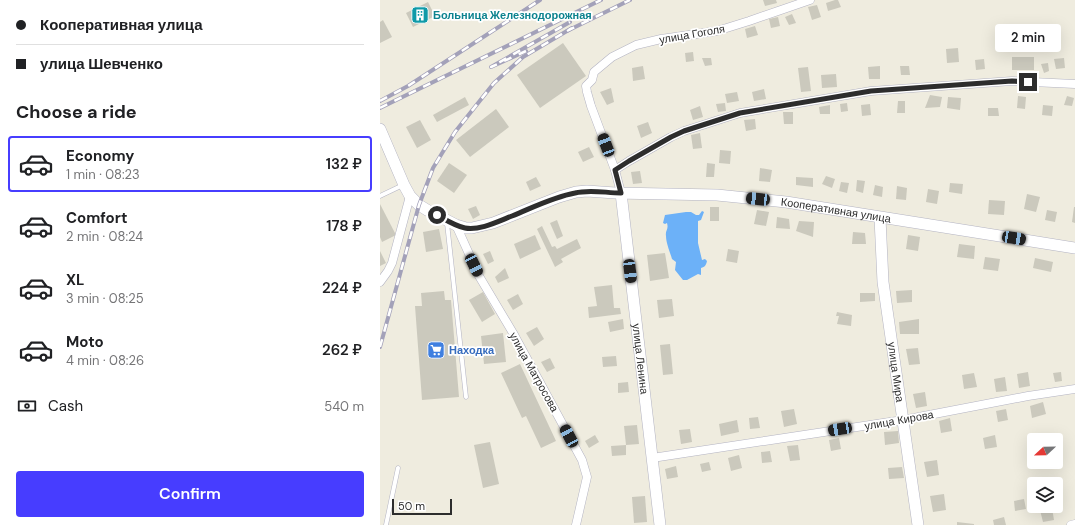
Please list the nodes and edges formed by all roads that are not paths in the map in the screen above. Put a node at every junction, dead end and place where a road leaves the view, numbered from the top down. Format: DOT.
graph roads {
  1 [pos="810,0"];
  2 [pos="1075,84"];
  3 [pos="380,129"];
  4 [pos="615,170"];
  5 [pos="404,185"];
  6 [pos="621,193"];
  7 [pos="380,196"];
  8 [pos="410,196"];
  9 [pos="880,218"];
  10 [pos="451,223"];
  11 [pos="1075,248"];
  12 [pos="380,282"];
  13 [pos="1075,389"];
  14 [pos="466,397"];
  15 [pos="903,420"];
  16 [pos="652,458"];
  17 [pos="398,468"];
  18 [pos="1075,524"];
  19 [pos="386,525"];
  20 [pos="576,525"];
  21 [pos="660,525"];
  22 [pos="918,525"];
  23 [pos="1071,525"];
  1 -- 4 [label="street, улица Гоголя"];
  2 -- 4 [label="street"];
  3 -- 5 [label="main road, Кооперативная улица"];
  4 -- 6 [label="street"];
  5 -- 7 [label="lane"];
  5 -- 8 [label="main road, Кооперативная улица"];
  6 -- 9 [label="main road, Кооперативная улица"];
  6 -- 10 [label="main road, Кооперативная улица"];
  6 -- 16 [label="main road, улица Ленина"];
  8 -- 10 [label="main road, Кооперативная улица"];
  8 -- 12 [label="street"];
  9 -- 11 [label="main road, Кооперативная улица"];
  9 -- 15 [label="main road, улица Мира"];
  10 -- 14 [label="lane"];
  10 -- 20 [label="street, улица Матросова"];
  13 -- 15 [label="street, улица Кирова"];
  15 -- 16 [label="street, улица Кирова"];
  15 -- 22 [label="main road, улица Мира"];
  16 -- 21 [label="main road, улица Ленина"];
  17 -- 19 [label="lane"];
  18 -- 23 [label="street"];
}
